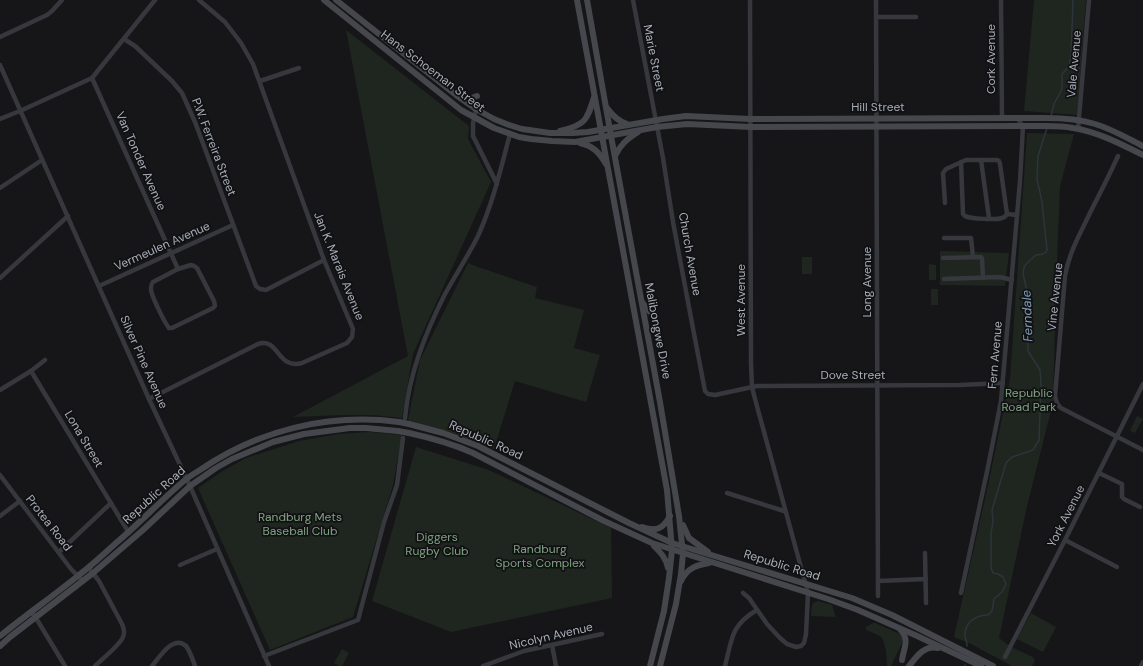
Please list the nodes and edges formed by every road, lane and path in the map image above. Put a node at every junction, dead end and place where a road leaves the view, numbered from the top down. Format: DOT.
graph roads {
  1 [pos="62,0"];
  2 [pos="155,0"];
  3 [pos="199,0"];
  4 [pos="324,0"];
  5 [pos="336,0"];
  6 [pos="577,0"];
  7 [pos="587,0"];
  8 [pos="633,0"];
  9 [pos="750,0"];
  10 [pos="876,0"];
  11 [pos="1001,0"];
  12 [pos="1089,0"];
  13 [pos="876,17"];
  14 [pos="916,17"];
  15 [pos="0,37"];
  16 [pos="124,39"];
  17 [pos="0,65"];
  18 [pos="299,68"];
  19 [pos="92,78"];
  20 [pos="260,82"];
  21 [pos="456,95"];
  22 [pos="595,95"];
  23 [pos="477,96"];
  24 [pos="606,107"];
  25 [pos="476,109"];
  26 [pos="20,111"];
  27 [pos="474,118"];
  28 [pos="876,118"];
  29 [pos="1002,118"];
  30 [pos="1017,118"];
  31 [pos="0,119"];
  32 [pos="751,119"];
  33 [pos="656,120"];
  34 [pos="1079,120"];
  35 [pos="630,125"];
  36 [pos="1024,126"];
  37 [pos="657,127"];
  38 [pos="751,127"];
  39 [pos="876,127"];
  40 [pos="610,128"];
  41 [pos="1078,129"];
  42 [pos="601,130"];
  43 [pos="641,130"];
  44 [pos="550,133"];
  45 [pos="510,134"];
  46 [pos="611,136"];
  47 [pos="602,137"];
  48 [pos="575,142"];
  49 [pos="1143,146"];
  50 [pos="1143,155"];
  51 [pos="615,156"];
  52 [pos="1118,156"];
  53 [pos="42,160"];
  54 [pos="981,160"];
  55 [pos="961,162"];
  56 [pos="608,168"];
  57 [pos="497,184"];
  58 [pos="0,188"];
  59 [pos="945,203"];
  60 [pos="1007,214"];
  61 [pos="1017,215"];
  62 [pos="68,216"];
  63 [pos="989,218"];
  64 [pos="233,225"];
  65 [pos="944,238"];
  66 [pos="171,253"];
  67 [pos="973,257"];
  68 [pos="943,258"];
  69 [pos="324,260"];
  70 [pos="178,269"];
  71 [pos="0,278"];
  72 [pos="983,278"];
  73 [pos="944,279"];
  74 [pos="1012,280"];
  75 [pos="99,286"];
  76 [pos="641,301"];
  77 [pos="647,329"];
  78 [pos="45,360"];
  79 [pos="31,371"];
  80 [pos="1003,383"];
  81 [pos="1143,384"];
  82 [pos="878,385"];
  83 [pos="752,387"];
  84 [pos="0,390"];
  85 [pos="705,391"];
  86 [pos="149,399"];
  87 [pos="405,418"];
  88 [pos="1116,437"];
  89 [pos="403,438"];
  90 [pos="1143,450"];
  91 [pos="1099,473"];
  92 [pos="0,475"];
  93 [pos="186,479"];
  94 [pos="190,486"];
  95 [pos="727,493"];
  96 [pos="20,501"];
  97 [pos="111,503"];
  98 [pos="1140,507"];
  99 [pos="784,511"];
  100 [pos="0,516"];
  101 [pos="670,516"];
  102 [pos="680,516"];
  103 [pos="629,523"];
  104 [pos="128,533"];
  105 [pos="1065,540"];
  106 [pos="652,543"];
  107 [pos="672,543"];
  108 [pos="682,546"];
  109 [pos="217,549"];
  110 [pos="672,550"];
  111 [pos="59,552"];
  112 [pos="925,553"];
  113 [pos="683,554"];
  114 [pos="713,555"];
  115 [pos="711,563"];
  116 [pos="180,565"];
  117 [pos="88,567"];
  118 [pos="1117,567"];
  119 [pos="93,573"];
  120 [pos="78,576"];
  121 [pos="670,578"];
  122 [pos="926,579"];
  123 [pos="878,581"];
  124 [pos="82,582"];
  125 [pos="804,584"];
  126 [pos="679,586"];
  127 [pos="743,593"];
  128 [pos="808,593"];
  129 [pos="961,593"];
  130 [pos="878,596"];
  131 [pos="926,603"];
  132 [pos="757,610"];
  133 [pos="30,612"];
  134 [pos="36,618"];
  135 [pos="900,628"];
  136 [pos="602,634"];
  137 [pos="0,636"];
  138 [pos="552,645"];
  139 [pos="0,646"];
  140 [pos="953,652"];
  141 [pos="264,656"];
  142 [pos="1005,657"];
  143 [pos="902,660"];
  144 [pos="1143,662"];
  145 [pos="65,666"];
  146 [pos="95,666"];
  147 [pos="152,666"];
  148 [pos="196,666"];
  149 [pos="269,666"];
  150 [pos="482,666"];
  151 [pos="556,666"];
  152 [pos="650,666"];
  153 [pos="660,666"];
  154 [pos="725,666"];
  155 [pos="909,666"];
  156 [pos="981,666"];
  157 [pos="993,666"];
  158 [pos="1141,666"];
  1 -- 15 [label="street"];
  2 -- 16 [label="street"];
  3 -- 20 [label="street, Jan K. Marais Avenue"];
  4 -- 27 [label="main road, Hans Schoeman Street"];
  5 -- 21 [label="main road, Hans Schoeman Street"];
  6 -- 22 [label="main road, Malibongwe Drive"];
  7 -- 24 [label="main road, Malibongwe Drive"];
  8 -- 33 [label="street, Marie Street"];
  9 -- 32 [label="street, West Avenue"];
  10 -- 13 [label="street, Long Avenue"];
  11 -- 29 [label="street, Cork Avenue"];
  12 -- 34 [label="street, Vale Avenue"];
  13 -- 14 [label="street"];
  13 -- 28 [label="street, Long Avenue"];
  16 -- 19 [label="street"];
  16 -- 64 [label="street, P.W. Ferreira Street"];
  17 -- 26 [label="street, Silver Pine Avenue"];
  18 -- 20 [label="street"];
  19 -- 26 [label="street"];
  19 -- 66 [label="street, Van Tonder Avenue"];
  20 -- 69 [label="street, Jan K. Marais Avenue"];
  21 -- 23 [label="main road"];
  21 -- 25 [label="main road, Hans Schoeman Street"];
  22 -- 42 [label="main road, Malibongwe Drive"];
  22 -- 44 [label="main road"];
  24 -- 35 [label="main road"];
  24 -- 40 [label="main road, Malibongwe Drive"];
  25 -- 27 [label="street"];
  25 -- 44 [label="main road, Hans Schoeman Street"];
  26 -- 31 [label="street"];
  26 -- 53 [label="street, Silver Pine Avenue"];
  27 -- 45 [label="main road, Hans Schoeman Street"];
  27 -- 57 [label="street"];
  28 -- 29 [label="main road, Hill Street"];
  28 -- 32 [label="main road, Hill Street"];
  28 -- 39 [label="street, Long Avenue"];
  29 -- 30 [label="main road, Hill Street"];
  30 -- 34 [label="main road, Hill Street"];
  30 -- 36 [label="street"];
  32 -- 33 [label="main road, Hill Street"];
  32 -- 38 [label="street, West Avenue"];
  33 -- 35 [label="main road, Hill Street"];
  33 -- 37 [label="street, Church Avenue"];
  34 -- 41 [label="street, Vale Avenue"];
  34 -- 49 [label="main road, Hill Street"];
  35 -- 40 [label="main road, Hill Street"];
  36 -- 39 [label="main road, Hill Street"];
  36 -- 41 [label="main road, Hill Street"];
  36 -- 61 [label="street, Fern Avenue"];
  37 -- 38 [label="main road, Hill Street"];
  37 -- 43 [label="main road, Hill Street"];
  37 -- 85 [label="street, Church Avenue"];
  38 -- 39 [label="main road, Hill Street"];
  38 -- 83 [label="street, West Avenue"];
  39 -- 82 [label="street, Long Avenue"];
  40 -- 42 [label="main road, Hans Schoeman Street"];
  40 -- 46 [label="main road, Malibongwe Drive"];
  41 -- 50 [label="main road, Hill Street"];
  42 -- 44 [label="main road, Hans Schoeman Street"];
  42 -- 47 [label="main road, Malibongwe Drive"];
  43 -- 46 [label="main road, Hill Street"];
  43 -- 51 [label="main road"];
  45 -- 48 [label="main road, Hans Schoeman Street"];
  45 -- 57 [label="street"];
  46 -- 47 [label="main road, Hans Schoeman Street"];
  46 -- 51 [label="main road, Malibongwe Drive"];
  47 -- 48 [label="main road, Hans Schoeman Street"];
  47 -- 56 [label="main road, Malibongwe Drive"];
  48 -- 56 [label="main road"];
  51 -- 76 [label="main road, Malibongwe Drive"];
  52 -- 88 [label="street, Vine Avenue"];
  53 -- 58 [label="street"];
  53 -- 62 [label="street, Silver Pine Avenue"];
  54 -- 55 [label="street"];
  54 -- 60 [label="street"];
  54 -- 63 [label="street"];
  55 -- 59 [label="street"];
  55 -- 63 [label="street"];
  56 -- 101 [label="main road, Malibongwe Drive"];
  57 -- 87 [label="street"];
  60 -- 61 [label="street"];
  60 -- 63 [label="street"];
  61 -- 74 [label="street, Fern Avenue"];
  62 -- 71 [label="street"];
  62 -- 75 [label="street, Silver Pine Avenue"];
  64 -- 66 [label="street, Vermeulen Avenue"];
  64 -- 69 [label="street, P.W. Ferreira Street"];
  65 -- 67 [label="street"];
  66 -- 70 [label="street, Van Tonder Avenue"];
  66 -- 75 [label="street, Vermeulen Avenue"];
  67 -- 68 [label="street"];
  67 -- 72 [label="street"];
  69 -- 86 [label="street, Jan K. Marais Avenue"];
  70 -- 70 [label="street"];
  72 -- 73 [label="street"];
  72 -- 74 [label="street"];
  74 -- 80 [label="street, Fern Avenue"];
  75 -- 86 [label="street, Silver Pine Avenue"];
  76 -- 77 [label="main road, Malibongwe Drive"];
  76 -- 77 [label="main road"];
  77 -- 102 [label="main road, Malibongwe Drive"];
  78 -- 79 [label="street"];
  79 -- 84 [label="street"];
  79 -- 97 [label="street, Lona Street"];
  80 -- 82 [label="street, Dove Street"];
  80 -- 129 [label="street, Fern Avenue"];
  81 -- 88 [label="street, York Avenue"];
  82 -- 83 [label="street, Dove Street"];
  82 -- 123 [label="street, Long Avenue"];
  83 -- 85 [label="street, Dove Street"];
  83 -- 99 [label="street, West Avenue"];
  86 -- 93 [label="street, Silver Pine Avenue"];
  88 -- 90 [label="street"];
  88 -- 91 [label="street, York Avenue"];
  89 -- 141 [label="street"];
  91 -- 98 [label="street"];
  91 -- 105 [label="street, York Avenue"];
  92 -- 96 [label="street, Protea Road"];
  93 -- 94 [label="street, Silver Pine Avenue"];
  93 -- 103 [label="main road, Republic Road, bridge"];
  93 -- 104 [label="main road, Republic Road"];
  94 -- 106 [label="main road, Republic Road, bridge"];
  94 -- 109 [label="street, Silver Pine Avenue"];
  94 -- 119 [label="main road, Republic Road"];
  95 -- 99 [label="street"];
  96 -- 100 [label="street"];
  96 -- 111 [label="street, Protea Road"];
  97 -- 104 [label="street, Lona Street"];
  97 -- 111 [label="street"];
  99 -- 125 [label="street, West Avenue"];
  101 -- 103 [label="main road"];
  101 -- 107 [label="main road, Malibongwe Drive"];
  102 -- 108 [label="main road, Malibongwe Drive"];
  102 -- 114 [label="main road"];
  103 -- 107 [label="main road, Republic Road"];
  104 -- 117 [label="main road, Republic Road"];
  105 -- 118 [label="street"];
  105 -- 142 [label="street, York Avenue"];
  106 -- 110 [label="main road, Republic Road"];
  106 -- 121 [label="main road"];
  107 -- 108 [label="main road, Republic Road"];
  107 -- 110 [label="main road, Malibongwe Drive"];
  108 -- 113 [label="main road, Malibongwe Drive"];
  108 -- 114 [label="main road, Republic Road"];
  109 -- 116 [label="street"];
  109 -- 141 [label="street, Silver Pine Avenue"];
  110 -- 113 [label="main road, Republic Road"];
  110 -- 121 [label="main road, Malibongwe Drive"];
  111 -- 120 [label="street, Protea Road"];
  112 -- 122 [label="street"];
  113 -- 115 [label="main road, Republic Road"];
  113 -- 126 [label="main road, Malibongwe Drive"];
  114 -- 125 [label="main road, Republic Road"];
  115 -- 126 [label="main road"];
  115 -- 128 [label="main road, Republic Road"];
  117 -- 119 [label="street"];
  117 -- 120 [label="main road, Republic Road"];
  119 -- 124 [label="main road, Republic Road"];
  119 -- 146 [label="street"];
  120 -- 124 [label="street, Protea Road"];
  120 -- 133 [label="main road, Republic Road"];
  121 -- 152 [label="main road, Malibongwe Drive"];
  122 -- 123 [label="street"];
  122 -- 131 [label="street"];
  123 -- 130 [label="street, Long Avenue"];
  124 -- 134 [label="main road, Republic Road"];
  125 -- 128 [label="street, West Avenue"];
  125 -- 157 [label="main road, Republic Road"];
  126 -- 153 [label="main road, Malibongwe Drive"];
  127 -- 132 [label="street"];
  128 -- 132 [label="street"];
  128 -- 135 [label="main road, Republic Road"];
  132 -- 154 [label="street"];
  133 -- 134 [label="street"];
  133 -- 137 [label="main road, Republic Road"];
  134 -- 139 [label="main road, Republic Road"];
  134 -- 145 [label="street"];
  135 -- 140 [label="main road, Republic Road"];
  135 -- 143 [label="main road"];
  136 -- 138 [label="street, Nicolyn Avenue"];
  138 -- 150 [label="street, Nicolyn Avenue"];
  138 -- 151 [label="street"];
  140 -- 155 [label="main road"];
  140 -- 156 [label="main road, Republic Road"];
  141 -- 149 [label="street, Silver Pine Avenue"];
  144 -- 158 [label="street"];
  147 -- 148 [label="street"];
}
